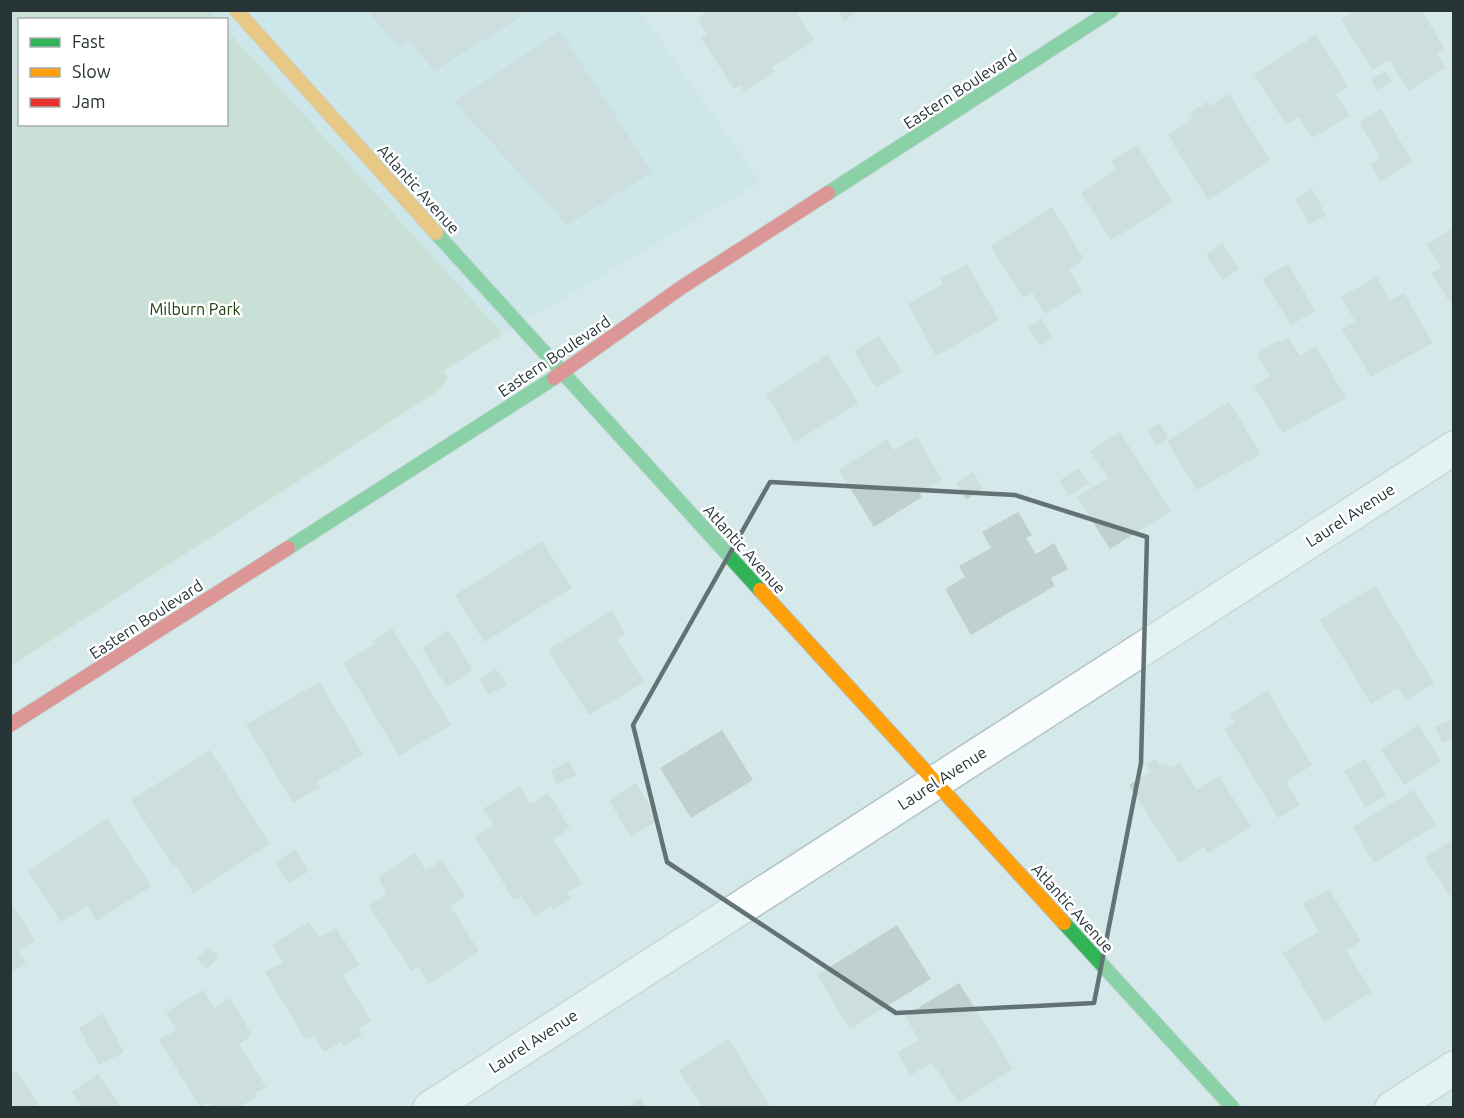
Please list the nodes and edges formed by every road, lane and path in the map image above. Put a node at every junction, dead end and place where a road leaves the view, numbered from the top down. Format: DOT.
graph roads {
  1 [pos="236,10"];
  2 [pos="1112,10"];
  3 [pos="562,373"];
  4 [pos="1454,448"];
  5 [pos="10,725"];
  6 [pos="936,782"];
  7 [pos="1454,1068"];
  8 [pos="430,1107"];
  9 [pos="1233,1107"];
  10 [pos="1392,1107"];
  1 -- 3 [label="main road, Atlantic Avenue"];
  2 -- 3 [label="main road, Eastern Boulevard"];
  3 -- 5 [label="main road, Eastern Boulevard"];
  3 -- 6 [label="main road, Atlantic Avenue"];
  4 -- 6 [label="street, Laurel Avenue"];
  6 -- 8 [label="street, Laurel Avenue"];
  6 -- 9 [label="main road, Atlantic Avenue"];
  7 -- 10 [label="street"];
}
